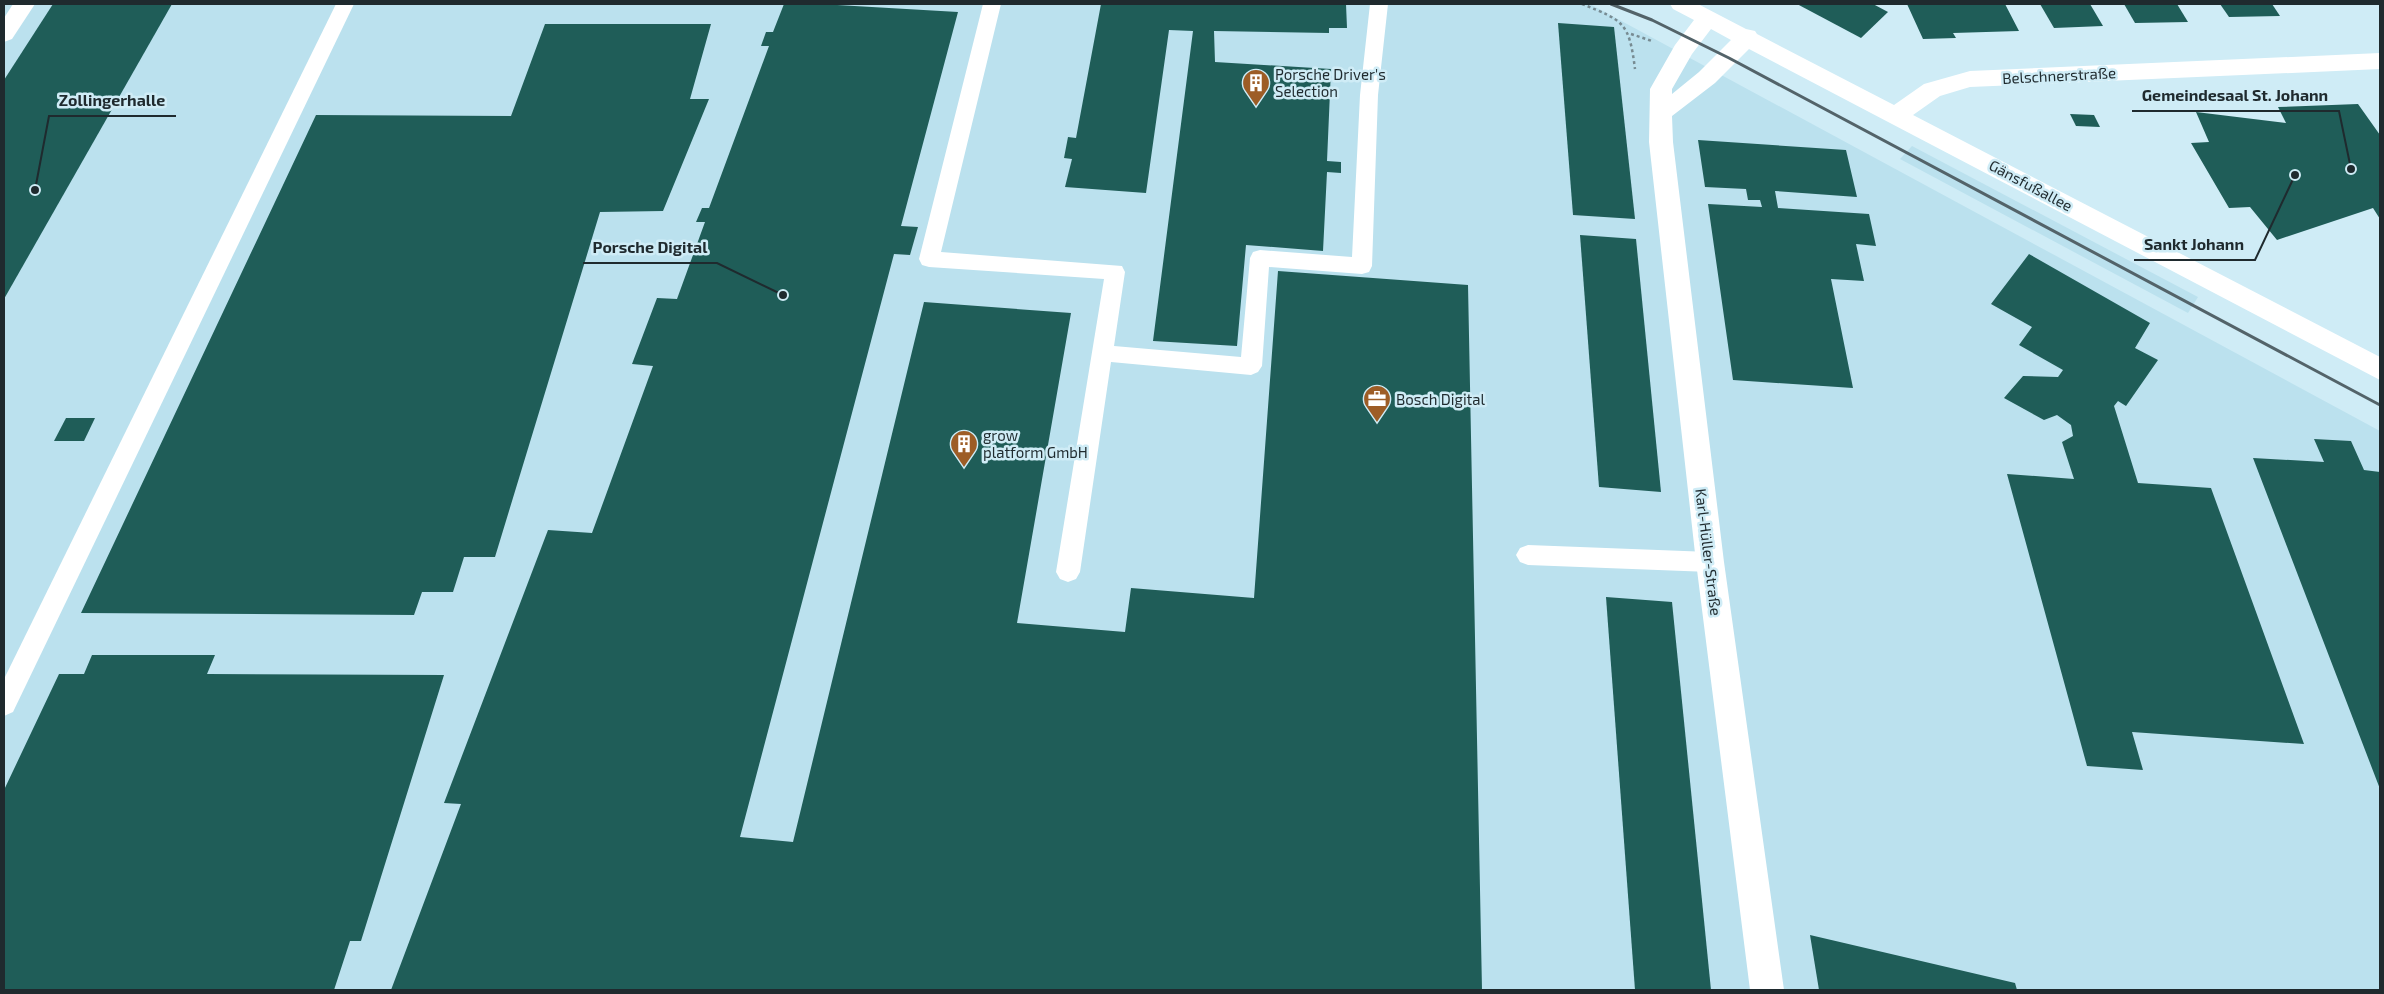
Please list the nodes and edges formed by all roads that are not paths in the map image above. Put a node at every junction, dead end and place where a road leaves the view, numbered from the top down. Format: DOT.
graph roads {
  1 [pos="24,4"];
  2 [pos="346,4"];
  3 [pos="992,4"];
  4 [pos="1379,4"];
  5 [pos="1681,4"];
  6 [pos="1708,18"];
  7 [pos="4,34"];
  8 [pos="1747,36"];
  9 [pos="2380,61"];
  10 [pos="1661,112"];
  11 [pos="1897,115"];
  12 [pos="1101,353"];
  13 [pos="2380,369"];
  14 [pos="1528,555"];
  15 [pos="1710,562"];
  16 [pos="1068,572"];
  17 [pos="4,704"];
  18 [pos="1767,990"];
  1 -- 7 [label="street"];
  2 -- 17 [label="lane"];
  3 -- 12 [label="lane"];
  4 -- 12 [label="lane"];
  5 -- 6 [label="street, Gänsfußallee"];
  6 -- 8 [label="street, Gänsfußallee"];
  6 -- 10 [label="street, Karl-Hüller-Straße"];
  8 -- 10 [label="street"];
  8 -- 11 [label="street, Gänsfußallee"];
  9 -- 11 [label="street, Belschnerstraße"];
  10 -- 15 [label="street, Karl-Hüller-Straße"];
  11 -- 13 [label="street, Gänsfußallee"];
  12 -- 16 [label="lane"];
  14 -- 15 [label="lane"];
  15 -- 18 [label="street, Karl-Hüller-Straße"];
}
